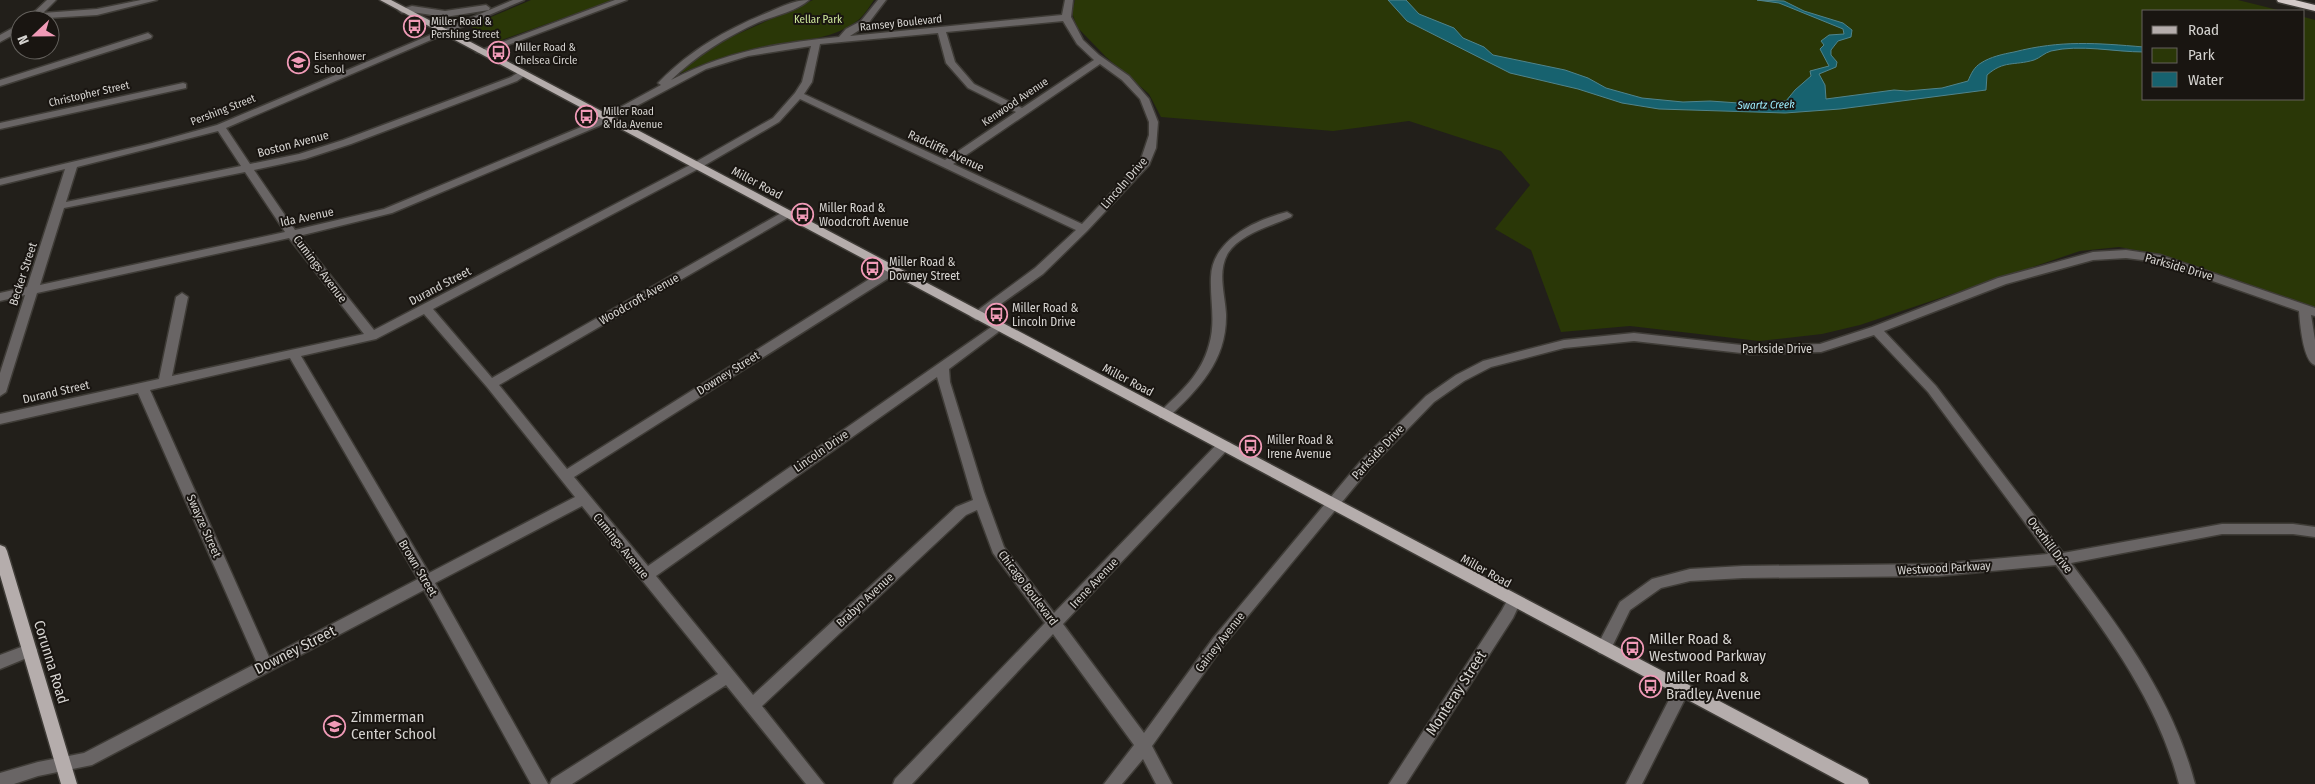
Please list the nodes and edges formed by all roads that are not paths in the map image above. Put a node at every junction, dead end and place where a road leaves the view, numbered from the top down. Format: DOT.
graph roads {
  1 [pos="52,0"];
  2 [pos="153,0"];
  3 [pos="384,0"];
  4 [pos="512,0"];
  5 [pos="520,0"];
  6 [pos="623,0"];
  7 [pos="805,0"];
  8 [pos="882,0"];
  9 [pos="1069,0"];
  10 [pos="2282,0"];
  11 [pos="2315,8"];
  12 [pos="41,10"];
  13 [pos="402,10"];
  14 [pos="60,15"];
  15 [pos="1066,17"];
  16 [pos="941,29"];
  17 [pos="445,32"];
  18 [pos="148,36"];
  19 [pos="841,41"];
  20 [pos="817,42"];
  21 [pos="481,52"];
  22 [pos="1099,61"];
  23 [pos="522,74"];
  24 [pos="0,83"];
  25 [pos="183,86"];
  26 [pos="656,91"];
  27 [pos="799,96"];
  28 [pos="1023,112"];
  29 [pos="607,118"];
  30 [pos="0,126"];
  31 [pos="220,127"];
  32 [pos="945,164"];
  33 [pos="72,165"];
  34 [pos="696,166"];
  35 [pos="248,168"];
  36 [pos="0,182"];
  37 [pos="60,206"];
  38 [pos="787,214"];
  39 [pos="1287,215"];
  40 [pos="1083,229"];
  41 [pos="293,234"];
  42 [pos="891,271"];
  43 [pos="32,290"];
  44 [pos="0,297"];
  45 [pos="182,297"];
  46 [pos="426,309"];
  47 [pos="2310,311"];
  48 [pos="976,316"];
  49 [pos="997,327"];
  50 [pos="1876,330"];
  51 [pos="372,336"];
  52 [pos="292,353"];
  53 [pos="2315,361"];
  54 [pos="943,367"];
  55 [pos="165,382"];
  56 [pos="491,384"];
  57 [pos="142,387"];
  58 [pos="0,392"];
  59 [pos="1164,415"];
  60 [pos="0,419"];
  61 [pos="1224,445"];
  62 [pos="566,476"];
  63 [pos="583,499"];
  64 [pos="981,503"];
  65 [pos="1333,503"];
  66 [pos="2315,532"];
  67 [pos="0,551"];
  68 [pos="2061,559"];
  69 [pos="646,576"];
  70 [pos="426,582"];
  71 [pos="1514,602"];
  72 [pos="1055,624"];
  73 [pos="1604,648"];
  74 [pos="28,650"];
  75 [pos="0,662"];
  76 [pos="265,665"];
  77 [pos="728,676"];
  78 [pos="1682,689"];
  79 [pos="753,705"];
  80 [pos="1144,745"];
  81 [pos="63,764"];
  82 [pos="0,781"];
  83 [pos="69,784"];
  84 [pos="540,784"];
  85 [pos="558,784"];
  86 [pos="816,784"];
  87 [pos="901,784"];
  88 [pos="1112,784"];
  89 [pos="1164,784"];
  90 [pos="1397,784"];
  91 [pos="1634,784"];
  92 [pos="1861,784"];
  93 [pos="2187,784"];
  1 -- 12 [label="street"];
  2 -- 14 [label="street"];
  3 -- 13 [label="main road, Miller Road"];
  4 -- 13 [label="street"];
  5 -- 17 [label="street, Pershing Street"];
  6 -- 21 [label="street"];
  7 -- 26 [label="street"];
  8 -- 19 [label="street"];
  9 -- 15 [label="street"];
  10 -- 11 [label="highway"];
  13 -- 17 [label="main road, Miller Road"];
  15 -- 16 [label="street, Ramsey Boulevard"];
  15 -- 22 [label="street, Lincoln Drive"];
  16 -- 19 [label="street, Ramsey Boulevard"];
  16 -- 28 [label="street"];
  17 -- 21 [label="main road, Miller Road"];
  17 -- 31 [label="street, Pershing Street"];
  18 -- 24 [label="street"];
  19 -- 20 [label="street, Ramsey Boulevard"];
  20 -- 26 [label="street, Ramsey Boulevard"];
  20 -- 27 [label="street, Durand Street"];
  21 -- 23 [label="main road, Miller Road"];
  22 -- 28 [label="street, Kenwood Avenue"];
  22 -- 40 [label="street, Lincoln Drive"];
  23 -- 29 [label="main road, Miller Road"];
  23 -- 35 [label="street, Boston Avenue"];
  25 -- 30 [label="street, Christopher Street"];
  26 -- 29 [label="street, Ida Avenue"];
  27 -- 32 [label="street, Radcliffe Avenue"];
  27 -- 34 [label="street, Durand Street"];
  28 -- 32 [label="street, Kenwood Avenue"];
  29 -- 34 [label="main road, Miller Road"];
  29 -- 41 [label="street, Ida Avenue"];
  31 -- 33 [label="street, Pershing Street"];
  31 -- 35 [label="street, Cumings Avenue"];
  32 -- 40 [label="street, Radcliffe Avenue"];
  33 -- 36 [label="street, Pershing Street"];
  33 -- 37 [label="street, Becker Street"];
  34 -- 38 [label="main road, Miller Road"];
  34 -- 46 [label="street, Durand Street"];
  35 -- 37 [label="street, Boston Avenue"];
  35 -- 41 [label="street, Cumings Avenue"];
  37 -- 43 [label="street, Becker Street"];
  38 -- 42 [label="main road, Miller Road"];
  38 -- 56 [label="street, Woodcroft Avenue"];
  39 -- 59 [label="street"];
  40 -- 48 [label="street, Lincoln Drive"];
  41 -- 43 [label="street, Ida Avenue"];
  41 -- 51 [label="street, Cumings Avenue"];
  42 -- 48 [label="main road, Miller Road"];
  42 -- 62 [label="street, Downey Street"];
  43 -- 44 [label="street, Ida Avenue"];
  43 -- 58 [label="street, Becker Street"];
  45 -- 55 [label="street"];
  46 -- 51 [label="street, Durand Street"];
  46 -- 56 [label="street, Cumings Avenue"];
  47 -- 50 [label="street, Parkside Drive"];
  47 -- 53 [label="street"];
  48 -- 49 [label="main road, Miller Road"];
  49 -- 54 [label="street, Lincoln Drive"];
  49 -- 59 [label="main road, Miller Road"];
  50 -- 65 [label="street, Parkside Drive"];
  50 -- 68 [label="street, Overhill Drive"];
  51 -- 52 [label="street, Durand Street"];
  52 -- 55 [label="street, Durand Street"];
  52 -- 70 [label="street, Brown Street"];
  54 -- 64 [label="street, Chicago Boulevard"];
  54 -- 69 [label="street, Lincoln Drive"];
  55 -- 57 [label="street, Durand Street"];
  56 -- 62 [label="street, Cumings Avenue"];
  57 -- 60 [label="street, Durand Street"];
  57 -- 76 [label="street, Swayze Street"];
  59 -- 61 [label="main road, Miller Road"];
  61 -- 65 [label="main road, Miller Road"];
  61 -- 72 [label="street, Irene Avenue"];
  62 -- 63 [label="street, Cumings Avenue"];
  63 -- 69 [label="street, Cumings Avenue"];
  63 -- 70 [label="street, Downey Street"];
  64 -- 72 [label="street, Chicago Boulevard"];
  64 -- 79 [label="street, Brabyn Avenue"];
  65 -- 71 [label="main road, Miller Road"];
  65 -- 80 [label="street, Gainey Avenue"];
  66 -- 68 [label="street, Westwood Parkway"];
  67 -- 74 [label="main road, Corunna Road"];
  68 -- 73 [label="street, Westwood Parkway"];
  68 -- 93 [label="street, Overhill Drive"];
  69 -- 77 [label="street, Cumings Avenue"];
  70 -- 76 [label="street, Downey Street"];
  70 -- 84 [label="street, Brown Street"];
  71 -- 73 [label="main road, Miller Road"];
  71 -- 90 [label="street, Monteray Street"];
  72 -- 80 [label="street, Chicago Boulevard"];
  72 -- 87 [label="street, Irene Avenue"];
  73 -- 78 [label="main road, Miller Road"];
  74 -- 75 [label="street"];
  74 -- 81 [label="main road, Corunna Road"];
  76 -- 81 [label="street, Downey Street"];
  77 -- 79 [label="street, Cumings Avenue"];
  77 -- 85 [label="street"];
  78 -- 91 [label="street"];
  78 -- 92 [label="main road, Miller Road"];
  79 -- 86 [label="street, Cumings Avenue"];
  80 -- 88 [label="street, Gainey Avenue"];
  80 -- 89 [label="street, Chicago Boulevard"];
  81 -- 82 [label="street, Downey Street"];
  81 -- 83 [label="main road, Corunna Road"];
}
